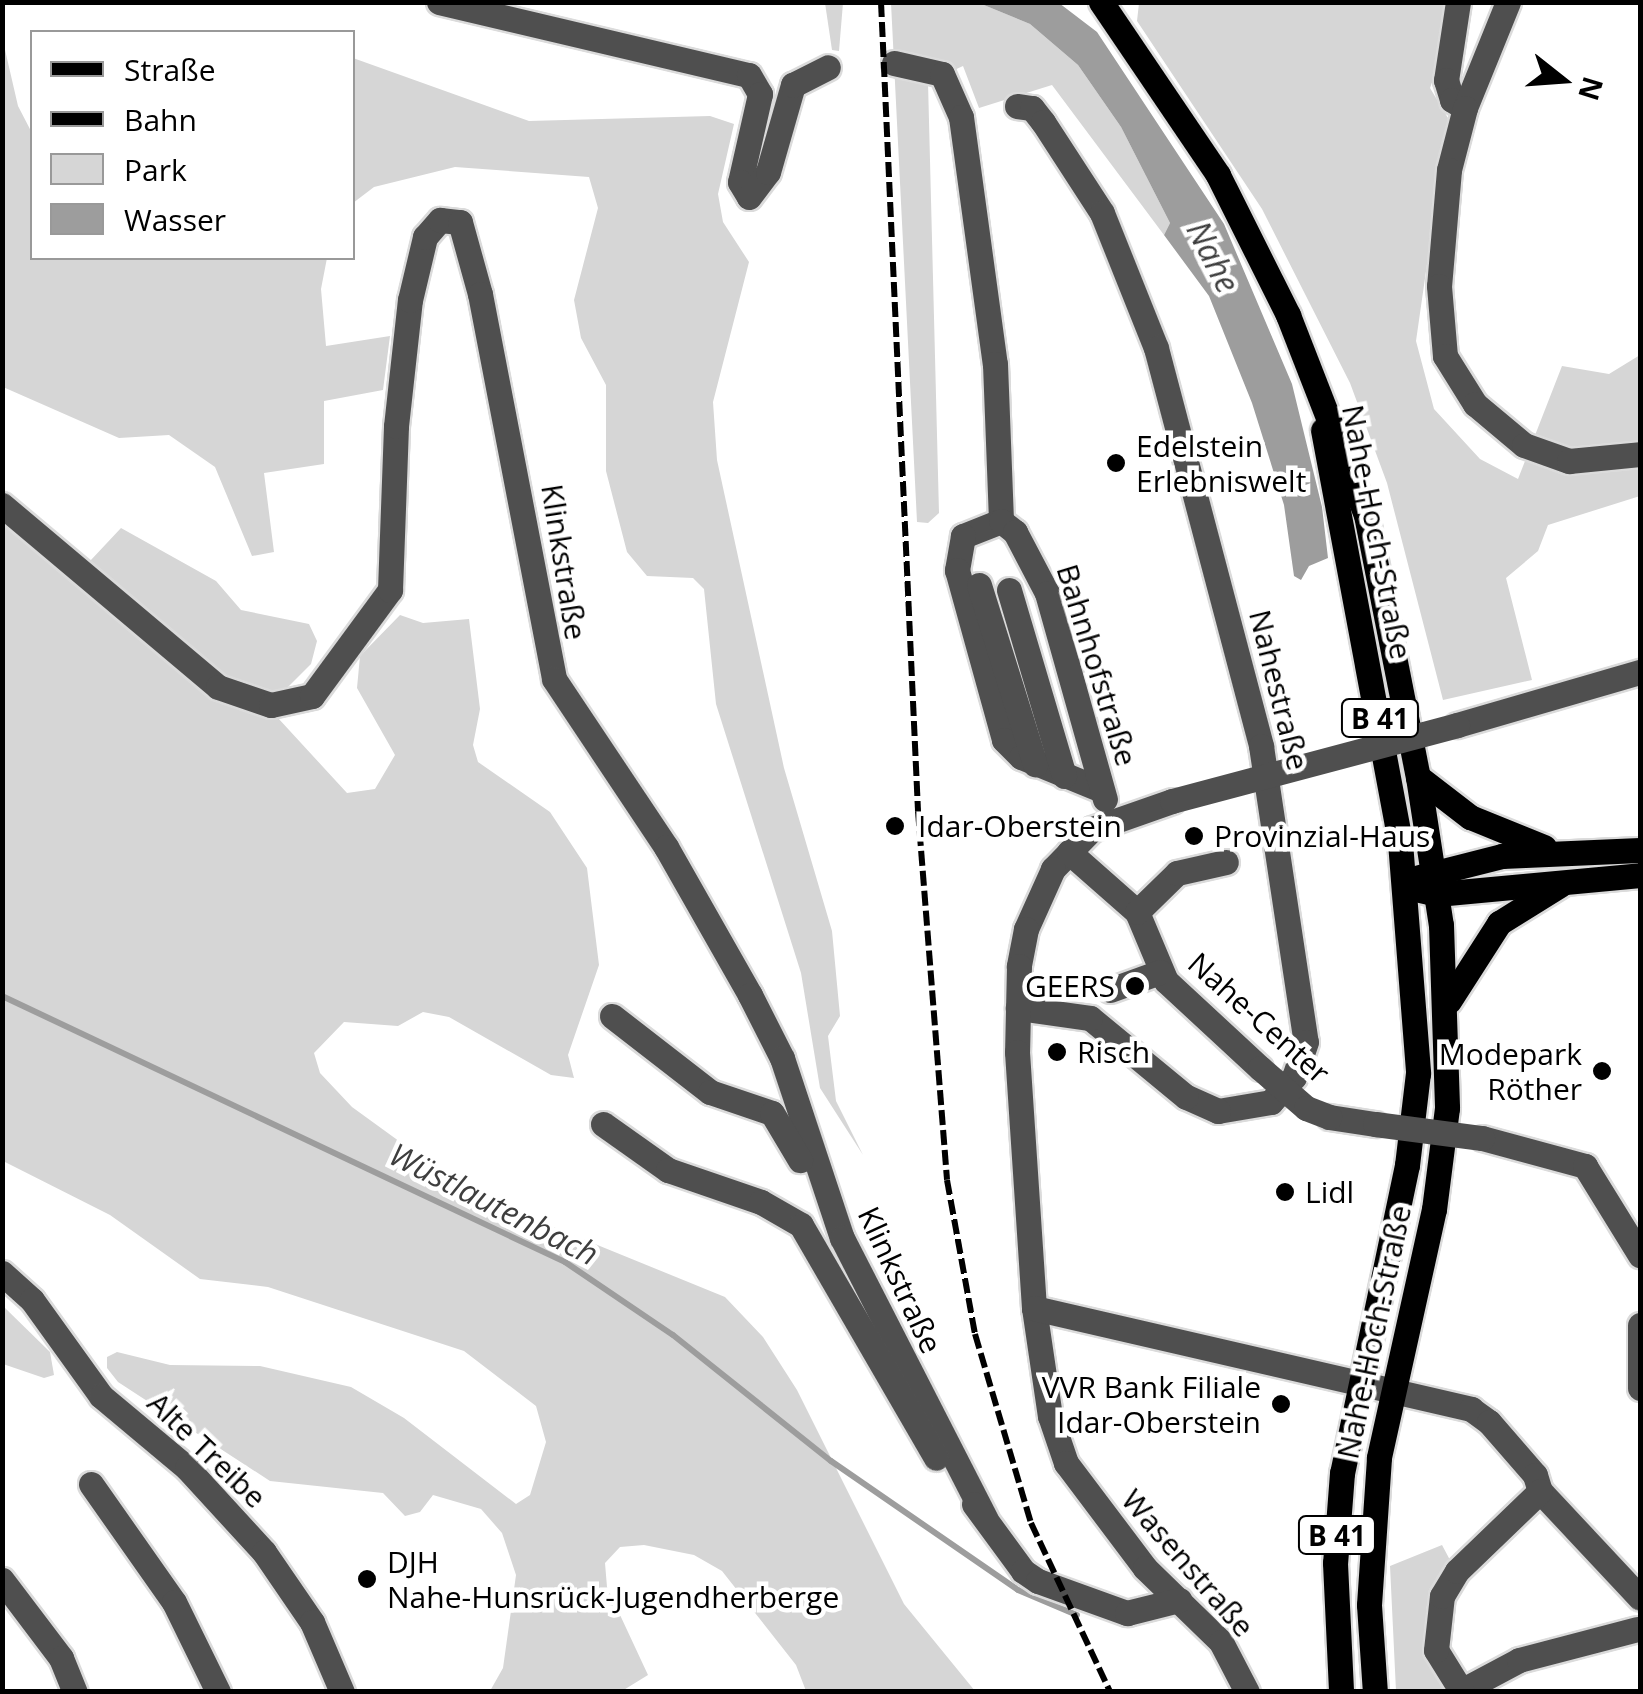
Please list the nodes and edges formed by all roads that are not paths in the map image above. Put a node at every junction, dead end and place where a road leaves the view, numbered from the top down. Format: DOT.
graph roads {
  1 [pos="439,2"];
  2 [pos="1101,2"];
  3 [pos="1458,2"];
  4 [pos="1508,2"];
  5 [pos="894,63"];
  6 [pos="828,67"];
  7 [pos="1017,106"];
  8 [pos="1465,108"];
  9 [pos="1318,395"];
  10 [pos="1640,454"];
  11 [pos="2,505"];
  12 [pos="1001,521"];
  13 [pos="957,570"];
  14 [pos="980,585"];
  15 [pos="1029,591"];
  16 [pos="1640,672"];
  17 [pos="1035,764"];
  18 [pos="1418,777"];
  19 [pos="1084,784"];
  20 [pos="1112,818"];
  21 [pos="1640,850"];
  22 [pos="1558,851"];
  23 [pos="1069,852"];
  24 [pos="1226,862"];
  25 [pos="1640,874"];
  26 [pos="1575,878"];
  27 [pos="1435,882"];
  28 [pos="1406,885"];
  29 [pos="1138,912"];
  30 [pos="1160,972"];
  31 [pos="1092,999"];
  32 [pos="1447,1006"];
  33 [pos="1018,1008"];
  34 [pos="612,1016"];
  35 [pos="603,1124"];
  36 [pos="820,1180"];
  37 [pos="1640,1256"];
  38 [pos="2,1273"];
  39 [pos="1034,1308"];
  40 [pos="1640,1325"];
  41 [pos="1359,1380"];
  42 [pos="1394,1388"];
  43 [pos="1640,1388"];
  44 [pos="91,1484"];
  45 [pos="1540,1491"];
  46 [pos="985,1517"];
  47 [pos="2,1580"];
  48 [pos="1640,1598"];
  49 [pos="1179,1600"];
  50 [pos="1637,1629"];
  51 [pos="1461,1691"];
  52 [pos="75,1692"];
  53 [pos="218,1692"];
  54 [pos="342,1692"];
  55 [pos="1246,1692"];
  56 [pos="1341,1692"];
  57 [pos="1375,1692"];
  1 -- 6 [label="street"];
  2 -- 9 [label="main road, B 41"];
  3 -- 8 [label="street"];
  4 -- 8 [label="street"];
  5 -- 12 [label="street"];
  7 -- 31 [label="street, Nahestraße"];
  8 -- 10 [label="street"];
  9 -- 18 [label="main road, Nahe-Hoch-Straße / B 41"];
  9 -- 28 [label="main road, Nahe-Hoch-Straße / B 41"];
  11 -- 36 [label="street, Klinkstraße"];
  12 -- 13 [label="street"];
  12 -- 15 [label="street, Bahnhofstraße"];
  13 -- 14 [label="street"];
  13 -- 17 [label="street"];
  14 -- 15 [label="street"];
  14 -- 17 [label="street"];
  15 -- 19 [label="street, Bahnhofstraße"];
  15 -- 19 [label="street"];
  16 -- 20 [label="street, bridge"];
  17 -- 19 [label="street"];
  18 -- 22 [label="main road"];
  18 -- 27 [label="main road, Nahe-Hoch-Straße / B 41"];
  19 -- 20 [label="street, Bahnhofstraße"];
  20 -- 23 [label="street"];
  21 -- 22 [label="main road"];
  22 -- 27 [label="main road"];
  23 -- 29 [label="street, Nahe-Center"];
  23 -- 33 [label="street"];
  24 -- 29 [label="street"];
  25 -- 26 [label="main road"];
  26 -- 27 [label="main road"];
  26 -- 32 [label="main road"];
  27 -- 28 [label="main road"];
  27 -- 32 [label="main road, Nahe-Hoch-Straße / B 41"];
  28 -- 41 [label="main road, Nahe-Hoch-Straße / B 41"];
  29 -- 30 [label="street, Nahe-Center"];
  30 -- 31 [label="street, Nahe-Center"];
  30 -- 37 [label="street, Nahe-Center, bridge"];
  31 -- 33 [label="street, Nahestraße"];
  32 -- 42 [label="main road, Nahe-Hoch-Straße / B 41"];
  33 -- 39 [label="street"];
  34 -- 36 [label="street"];
  35 -- 46 [label="street"];
  36 -- 46 [label="street, Klinkstraße"];
  38 -- 54 [label="street, Alte Treibe"];
  39 -- 41 [label="street"];
  39 -- 49 [label="street, Wasenstraße"];
  40 -- 43 [label="street"];
  41 -- 42 [label="street"];
  41 -- 56 [label="main road, Nahe-Hoch-Straße / B 41"];
  42 -- 45 [label="street"];
  42 -- 57 [label="main road, Nahe-Hoch-Straße / B 41"];
  44 -- 53 [label="street"];
  45 -- 48 [label="street"];
  45 -- 51 [label="street"];
  46 -- 49 [label="street"];
  47 -- 52 [label="street"];
  49 -- 55 [label="street, Wasenstraße"];
  50 -- 51 [label="street"];
}
